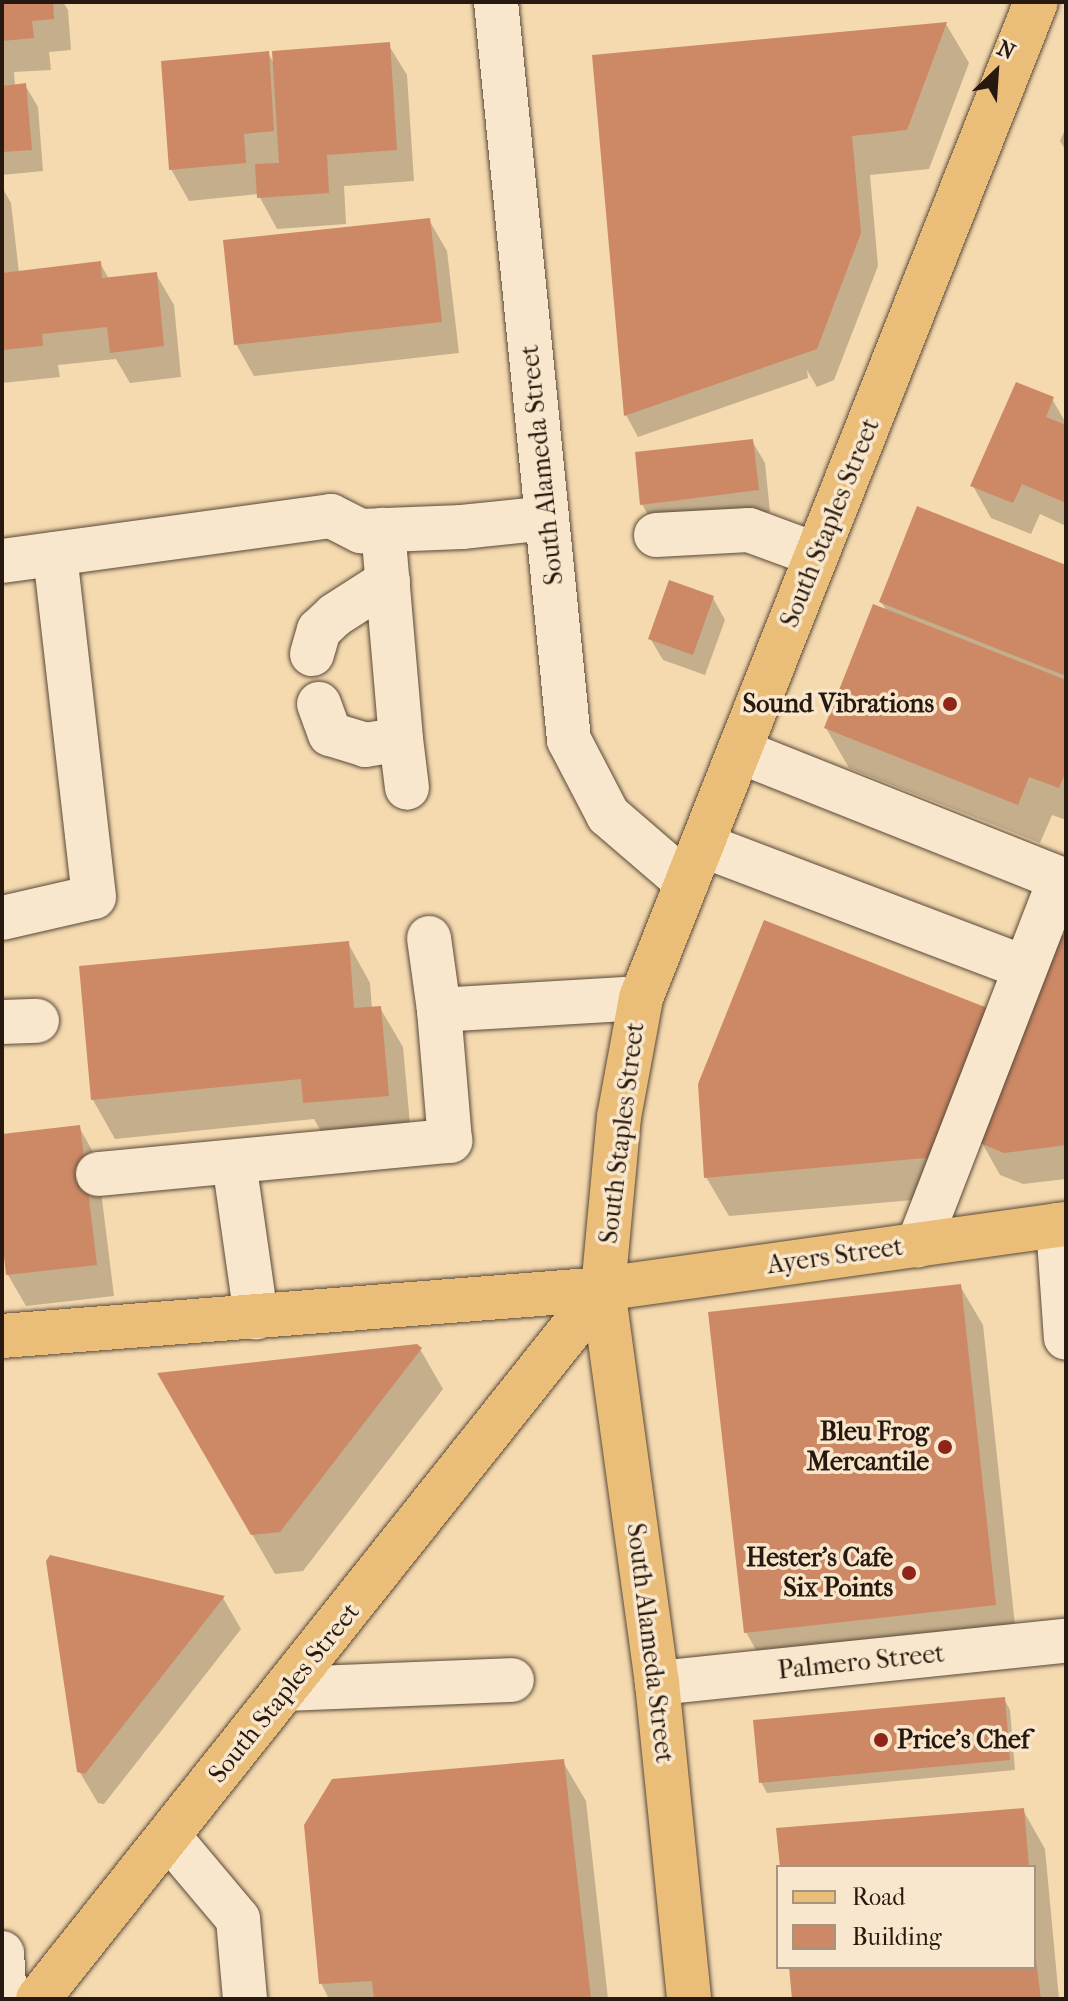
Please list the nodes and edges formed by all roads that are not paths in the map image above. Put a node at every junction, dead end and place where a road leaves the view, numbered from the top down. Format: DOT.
graph roads {
  1 [pos="496,2"];
  2 [pos="1036,2"];
  3 [pos="547,518"];
  4 [pos="383,530"];
  5 [pos="656,535"];
  6 [pos="55,554"];
  7 [pos="817,555"];
  8 [pos="2,561"];
  9 [pos="388,581"];
  10 [pos="312,654"];
  11 [pos="319,704"];
  12 [pos="401,739"];
  13 [pos="739,751"];
  14 [pos="407,788"];
  15 [pos="694,864"];
  16 [pos="1064,875"];
  17 [pos="2,918"];
  18 [pos="429,938"];
  19 [pos="1024,967"];
  20 [pos="641,998"];
  21 [pos="439,1010"];
  22 [pos="234,1162"];
  23 [pos="98,1174"];
  24 [pos="1062,1225"];
  25 [pos="918,1245"];
  26 [pos="603,1289"];
  27 [pos="256,1317"];
  28 [pos="2,1336"];
  29 [pos="1066,1338"];
  30 [pos="1066,1641"];
  31 [pos="512,1680"];
  32 [pos="657,1683"];
  33 [pos="288,1689"];
  34 [pos="169,1837"];
  35 [pos="2,1953"];
  36 [pos="5,1999"];
  37 [pos="38,1999"];
  38 [pos="245,1999"];
  39 [pos="689,1999"];
  1 -- 3 [label="street, South Alameda Street"];
  2 -- 7 [label="main road, South Staples Street"];
  3 -- 4 [label="street"];
  3 -- 15 [label="street, South Alameda Street"];
  4 -- 6 [label="street"];
  4 -- 9 [label="street"];
  5 -- 7 [label="street"];
  6 -- 8 [label="street"];
  6 -- 17 [label="street"];
  7 -- 13 [label="main road, South Staples Street"];
  9 -- 10 [label="street"];
  9 -- 12 [label="street"];
  11 -- 12 [label="street"];
  12 -- 14 [label="street"];
  13 -- 15 [label="main road, South Staples Street"];
  13 -- 16 [label="street"];
  15 -- 19 [label="street, South Alameda Street"];
  15 -- 20 [label="main road, South Staples Street"];
  16 -- 19 [label="street"];
  18 -- 21 [label="street"];
  19 -- 25 [label="street"];
  20 -- 21 [label="street"];
  20 -- 26 [label="main road, South Staples Street"];
  21 -- 22 [label="street"];
  22 -- 23 [label="street"];
  22 -- 27 [label="street"];
  24 -- 25 [label="main road, Ayers Street"];
  24 -- 29 [label="street"];
  25 -- 26 [label="main road, Ayers Street"];
  26 -- 27 [label="main road, Ayers Street"];
  26 -- 32 [label="main road, South Alameda Street"];
  26 -- 33 [label="main road, South Staples Street"];
  27 -- 28 [label="main road, Ayers Street"];
  30 -- 32 [label="street, Palmero Street"];
  31 -- 33 [label="street"];
  32 -- 39 [label="main road, South Alameda Street"];
  33 -- 34 [label="main road, South Staples Street"];
  34 -- 37 [label="main road, South Staples Street"];
  34 -- 38 [label="street"];
  35 -- 36 [label="street"];
}
